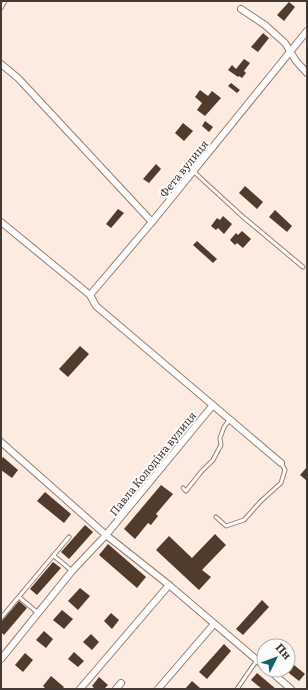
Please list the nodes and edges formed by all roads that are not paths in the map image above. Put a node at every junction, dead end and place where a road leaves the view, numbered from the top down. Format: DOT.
graph roads {
  1 [pos="5,1"];
  2 [pos="1,8"];
  3 [pos="241,8"];
  4 [pos="307,31"];
  5 [pos="290,52"];
  6 [pos="1,64"];
  7 [pos="307,73"];
  8 [pos="193,171"];
  9 [pos="1,222"];
  10 [pos="152,222"];
  11 [pos="303,267"];
  12 [pos="90,295"];
  13 [pos="213,405"];
  14 [pos="230,419"];
  15 [pos="1,442"];
  16 [pos="281,463"];
  17 [pos="183,488"];
  18 [pos="216,517"];
  19 [pos="106,535"];
  20 [pos="69,537"];
  21 [pos="54,556"];
  22 [pos="72,571"];
  23 [pos="169,585"];
  24 [pos="19,597"];
  25 [pos="38,613"];
  26 [pos="1,618"];
  27 [pos="214,624"];
  28 [pos="1,659"];
  29 [pos="256,659"];
  30 [pos="256,661"];
  31 [pos="278,678"];
  32 [pos="121,683"];
  33 [pos="80,689"];
  34 [pos="116,689"];
  35 [pos="158,689"];
  36 [pos="237,689"];
  37 [pos="291,689"];
  1 -- 2 [label="lane"];
  3 -- 5 [label="street"];
  4 -- 5 [label="street, Фета вулиця"];
  5 -- 7 [label="street"];
  5 -- 8 [label="street, Фета вулиця"];
  6 -- 10 [label="street"];
  8 -- 10 [label="street, Фета вулиця"];
  8 -- 11 [label="lane"];
  9 -- 12 [label="street"];
  10 -- 12 [label="street, Фета вулиця"];
  12 -- 13 [label="street"];
  13 -- 14 [label="street"];
  13 -- 19 [label="street, Павла Колодіна вулиця"];
  14 -- 16 [label="street"];
  14 -- 17 [label="lane"];
  15 -- 19 [label="street"];
  16 -- 18 [label="lane"];
  19 -- 22 [label="street, Павла Колодіна вулиця"];
  19 -- 23 [label="street"];
  20 -- 21 [label="lane"];
  21 -- 22 [label="lane"];
  21 -- 24 [label="lane"];
  22 -- 25 [label="street, Павла Колодіна вулиця"];
  23 -- 27 [label="street"];
  23 -- 33 [label="street"];
  24 -- 25 [label="lane"];
  24 -- 26 [label="lane"];
  25 -- 28 [label="street, Павла Колодіна вулиця"];
  27 -- 29 [label="street"];
  27 -- 35 [label="street"];
  30 -- 36 [label="lane"];
  31 -- 37 [label="street"];
  32 -- 34 [label="street"];
}
